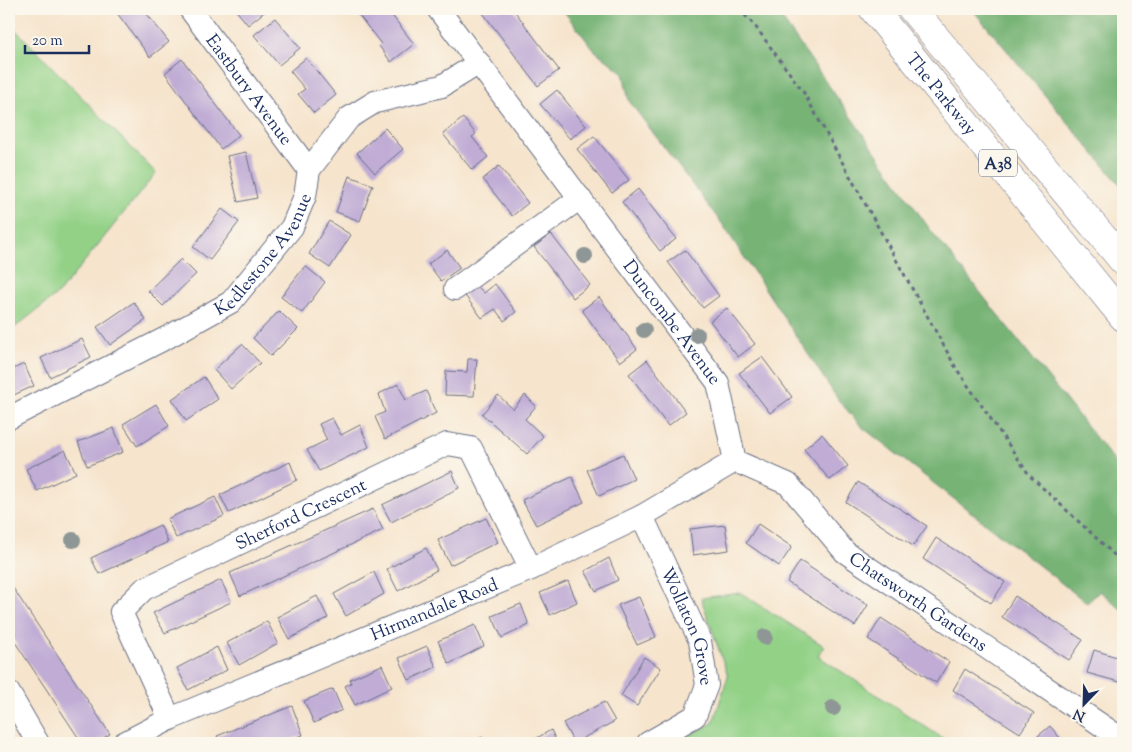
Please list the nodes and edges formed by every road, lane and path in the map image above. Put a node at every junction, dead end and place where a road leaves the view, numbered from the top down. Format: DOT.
graph roads {
  1 [pos="190,9"];
  2 [pos="438,9"];
  3 [pos="739,9"];
  4 [pos="873,9"];
  5 [pos="912,9"];
  6 [pos="478,63"];
  7 [pos="309,170"];
  8 [pos="1060,186"];
  9 [pos="580,198"];
  10 [pos="1123,248"];
  11 [pos="1123,261"];
  12 [pos="455,289"];
  13 [pos="1123,318"];
  14 [pos="9,418"];
  15 [pos="735,461"];
  16 [pos="642,516"];
  17 [pos="1123,563"];
  18 [pos="531,569"];
  19 [pos="9,693"];
  20 [pos="170,719"];
  21 [pos="1113,733"];
  22 [pos="38,743"];
  23 [pos="124,743"];
  24 [pos="648,743"];
  1 -- 7 [label="street, Eastbury Avenue"];
  2 -- 6 [label="street, Duncombe Avenue"];
  3 -- 17 [label="path"];
  4 -- 13 [label="highway, The Parkway / A38"];
  5 -- 8 [label="highway, The Parkway / A38"];
  6 -- 7 [label="street, Kedlestone Avenue"];
  6 -- 9 [label="street, Duncombe Avenue"];
  7 -- 14 [label="street, Kedlestone Avenue"];
  8 -- 10 [label="highway, A38"];
  8 -- 11 [label="highway, The Parkway / A38"];
  9 -- 12 [label="street"];
  9 -- 15 [label="street, Duncombe Avenue"];
  15 -- 16 [label="street, Hirmandale Road"];
  15 -- 21 [label="street, Chatsworth Gardens"];
  16 -- 18 [label="street, Hirmandale Road"];
  16 -- 24 [label="street, Wollaton Grove"];
  18 -- 20 [label="street, Hirmandale Road"];
  18 -- 20 [label="street, Sherford Crescent"];
  19 -- 22 [label="street"];
  20 -- 23 [label="street, Hirmandale Road"];
}
